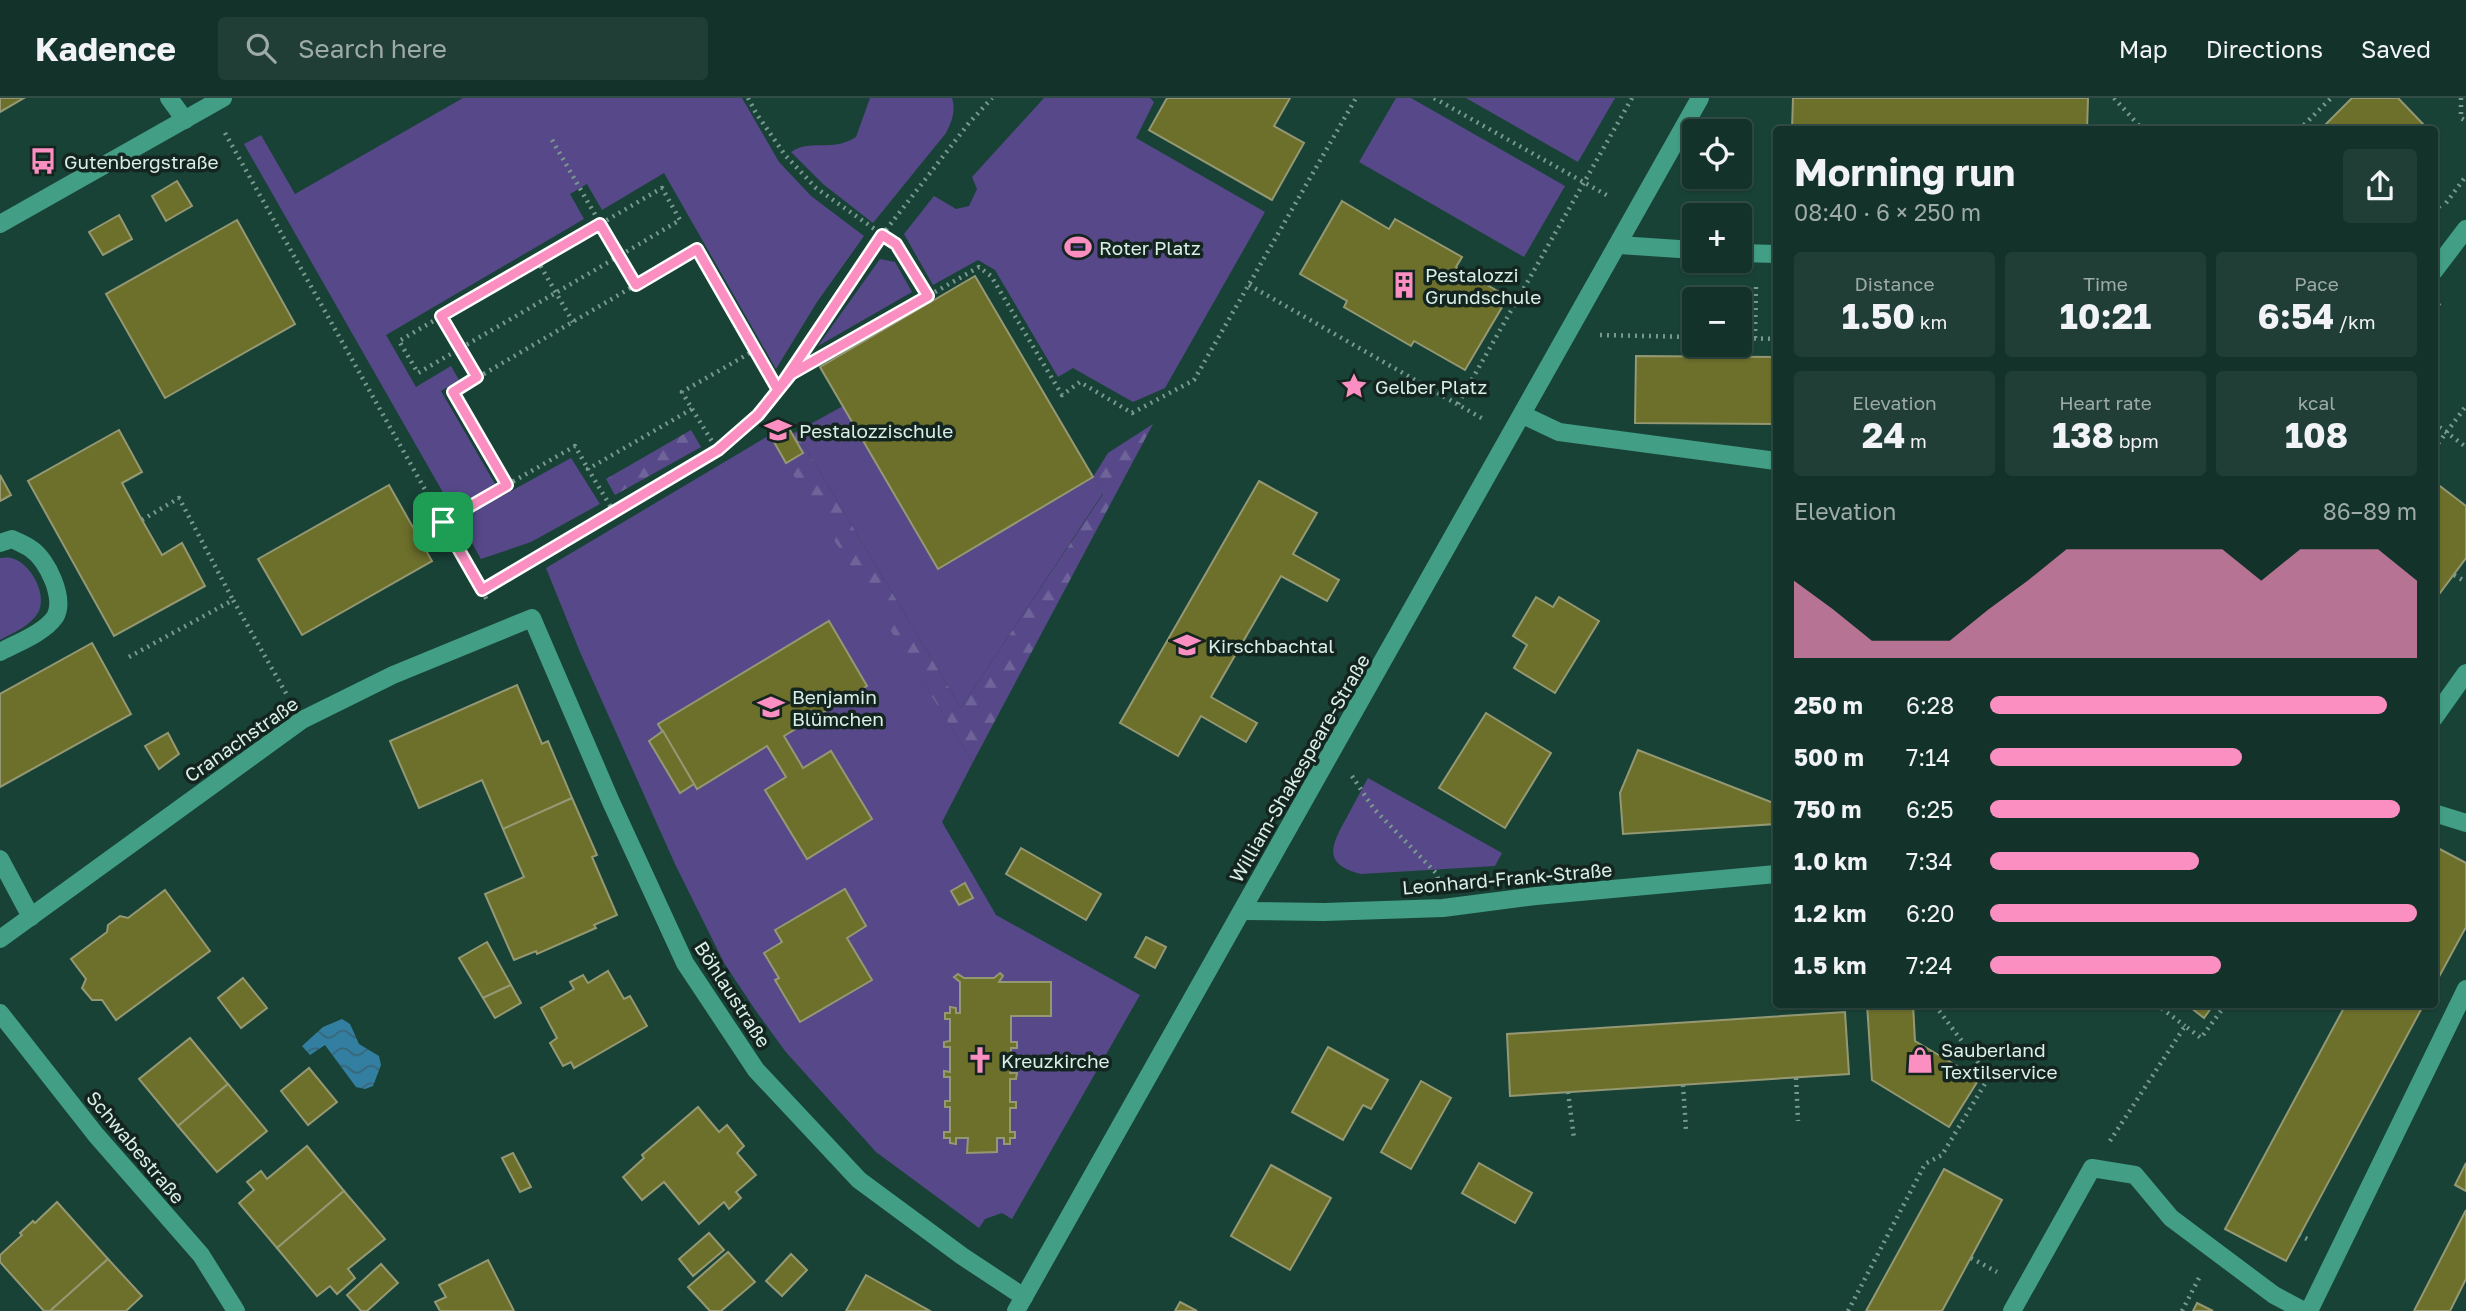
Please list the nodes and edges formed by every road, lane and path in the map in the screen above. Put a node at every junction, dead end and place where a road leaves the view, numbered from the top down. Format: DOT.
graph roads {
  1 [pos="169,98"];
  2 [pos="748,98"];
  3 [pos="992,98"];
  4 [pos="1356,98"];
  5 [pos="1434,98"];
  6 [pos="1632,98"];
  7 [pos="1700,98"];
  8 [pos="2114,98"];
  9 [pos="2331,98"];
  10 [pos="2461,98"];
  11 [pos="216,102"];
  12 [pos="185,120"];
  13 [pos="2466,121"];
  14 [pos="2139,126"];
  15 [pos="2303,126"];
  16 [pos="552,140"];
  17 [pos="2466,176"];
  18 [pos="1584,182"];
  19 [pos="2438,207"];
  20 [pos="2441,210"];
  21 [pos="1637,211"];
  22 [pos="2438,213"];
  23 [pos="0,224"];
  24 [pos="600,224"];
  25 [pos="2466,229"];
  26 [pos="882,235"];
  27 [pos="1619,245"];
  28 [pos="1682,249"];
  29 [pos="1752,253"];
  30 [pos="1773,254"];
  31 [pos="619,256"];
  32 [pos="537,260"];
  33 [pos="2438,266"];
  34 [pos="1750,273"];
  35 [pos="636,285"];
  36 [pos="1249,285"];
  37 [pos="556,292"];
  38 [pos="928,296"];
  39 [pos="441,316"];
  40 [pos="573,322"];
  41 [pos="1569,334"];
  42 [pos="1682,337"];
  43 [pos="1755,338"];
  44 [pos="1773,339"];
  45 [pos="460,349"];
  46 [pos="755,350"];
  47 [pos="791,374"];
  48 [pos="477,377"];
  49 [pos="778,390"];
  50 [pos="1458,404"];
  51 [pos="2466,407"];
  52 [pos="692,409"];
  53 [pos="1523,415"];
  54 [pos="2438,426"];
  55 [pos="2447,432"];
  56 [pos="1512,435"];
  57 [pos="2438,444"];
  58 [pos="2466,447"];
  59 [pos="718,450"];
  60 [pos="1773,461"];
  61 [pos="588,469"];
  62 [pos="507,485"];
  63 [pos="614,512"];
  64 [pos="142,520"];
  65 [pos="443,522"];
  66 [pos="0,543"];
  67 [pos="2454,575"];
  68 [pos="2466,583"];
  69 [pos="482,590"];
  70 [pos="233,600"];
  71 [pos="532,618"];
  72 [pos="501,631"];
  73 [pos="0,652"];
  74 [pos="129,657"];
  75 [pos="2466,673"];
  76 [pos="2438,712"];
  77 [pos="302,720"];
  78 [pos="1334,750"];
  79 [pos="2438,814"];
  80 [pos="2466,822"];
  81 [pos="0,859"];
  82 [pos="1773,874"];
  83 [pos="1443,908"];
  84 [pos="1242,911"];
  85 [pos="31,917"];
  86 [pos="0,939"];
  87 [pos="2466,989"];
  88 [pos="1937,1008"];
  89 [pos="2161,1008"];
  90 [pos="2223,1008"];
  91 [pos="0,1013"];
  92 [pos="2185,1026"];
  93 [pos="1796,1077"];
  94 [pos="1683,1085"];
  95 [pos="1568,1092"];
  96 [pos="1798,1121"];
  97 [pos="1686,1130"];
  98 [pos="1574,1139"];
  99 [pos="2092,1168"];
  100 [pos="2213,1251"];
  101 [pos="1020,1304"];
  102 [pos="236,1311"];
  103 [pos="1849,1311"];
  104 [pos="2012,1311"];
  105 [pos="2182,1311"];
  106 [pos="2306,1311"];
  1 -- 12 [label="street"];
  2 -- 26 [label="path"];
  3 -- 26 [label="path"];
  4 -- 36 [label="path"];
  5 -- 18 [label="path"];
  6 -- 18 [label="path"];
  7 -- 21 [label="street, William-Shakespeare-Straße"];
  8 -- 14 [label="path"];
  9 -- 15 [label="path"];
  10 -- 13 [label="path"];
  11 -- 12 [label="street"];
  11 -- 65 [label="path"];
  12 -- 23 [label="street"];
  16 -- 24 [label="path"];
  17 -- 20 [label="path"];
  18 -- 21 [label="path"];
  18 -- 50 [label="path"];
  19 -- 20 [label="path"];
  20 -- 22 [label="path"];
  21 -- 27 [label="street, William-Shakespeare-Straße"];
  24 -- 31 [label="path"];
  24 -- 31 [label="path"];
  24 -- 32 [label="path"];
  25 -- 33 [label="street"];
  26 -- 38 [label="path"];
  26 -- 47 [label="path"];
  27 -- 28 [label="street"];
  27 -- 41 [label="street, William-Shakespeare-Straße"];
  29 -- 30 [label="street"];
  31 -- 35 [label="path"];
  31 -- 37 [label="path"];
  32 -- 37 [label="path"];
  32 -- 39 [label="path"];
  34 -- 43 [label="path"];
  35 -- 40 [label="path"];
  35 -- 46 [label="path"];
  36 -- 38 [label="path"];
  36 -- 50 [label="path"];
  37 -- 40 [label="path"];
  37 -- 45 [label="path"];
  38 -- 47 [label="path"];
  39 -- 45 [label="path"];
  39 -- 45 [label="path"];
  40 -- 48 [label="path"];
  41 -- 42 [label="path"];
  41 -- 53 [label="street, William-Shakespeare-Straße"];
  43 -- 44 [label="path"];
  45 -- 48 [label="path"];
  46 -- 49 [label="path"];
  46 -- 52 [label="path"];
  47 -- 49 [label="path"];
  48 -- 62 [label="path"];
  49 -- 59 [label="path"];
  50 -- 56 [label="path"];
  51 -- 55 [label="path"];
  52 -- 59 [label="path"];
  52 -- 61 [label="path"];
  53 -- 56 [label="street, William-Shakespeare-Straße"];
  53 -- 60 [label="street"];
  54 -- 55 [label="path"];
  55 -- 57 [label="path"];
  55 -- 58 [label="path"];
  56 -- 78 [label="street, William-Shakespeare-Straße"];
  59 -- 63 [label="path"];
  61 -- 62 [label="path"];
  61 -- 63 [label="path"];
  62 -- 65 [label="path"];
  63 -- 69 [label="path"];
  64 -- 70 [label="path"];
  65 -- 69 [label="path"];
  66 -- 73 [label="street"];
  67 -- 68 [label="path"];
  69 -- 72 [label="path"];
  70 -- 74 [label="path"];
  70 -- 77 [label="path"];
  71 -- 72 [label="street, Cranachstraße"];
  71 -- 101 [label="street, Böhlaustraße"];
  72 -- 77 [label="street, Cranachstraße"];
  75 -- 76 [label="street"];
  77 -- 85 [label="street, Cranachstraße"];
  78 -- 83 [label="path"];
  78 -- 84 [label="street, William-Shakespeare-Straße"];
  79 -- 80 [label="street"];
  81 -- 85 [label="street"];
  82 -- 83 [label="street, Leonhard-Frank-Straße"];
  83 -- 84 [label="street, Leonhard-Frank-Straße"];
  84 -- 101 [label="street, William-Shakespeare-Straße"];
  85 -- 86 [label="street, Cranachstraße"];
  87 -- 106 [label="street"];
  88 -- 103 [label="path"];
  89 -- 92 [label="path"];
  90 -- 92 [label="path"];
  91 -- 102 [label="street, Schwabestraße"];
  92 -- 99 [label="path"];
  93 -- 96 [label="path"];
  94 -- 97 [label="path"];
  95 -- 98 [label="path"];
  99 -- 100 [label="street"];
  99 -- 104 [label="street"];
  100 -- 105 [label="path"];
  100 -- 106 [label="street"];
}
